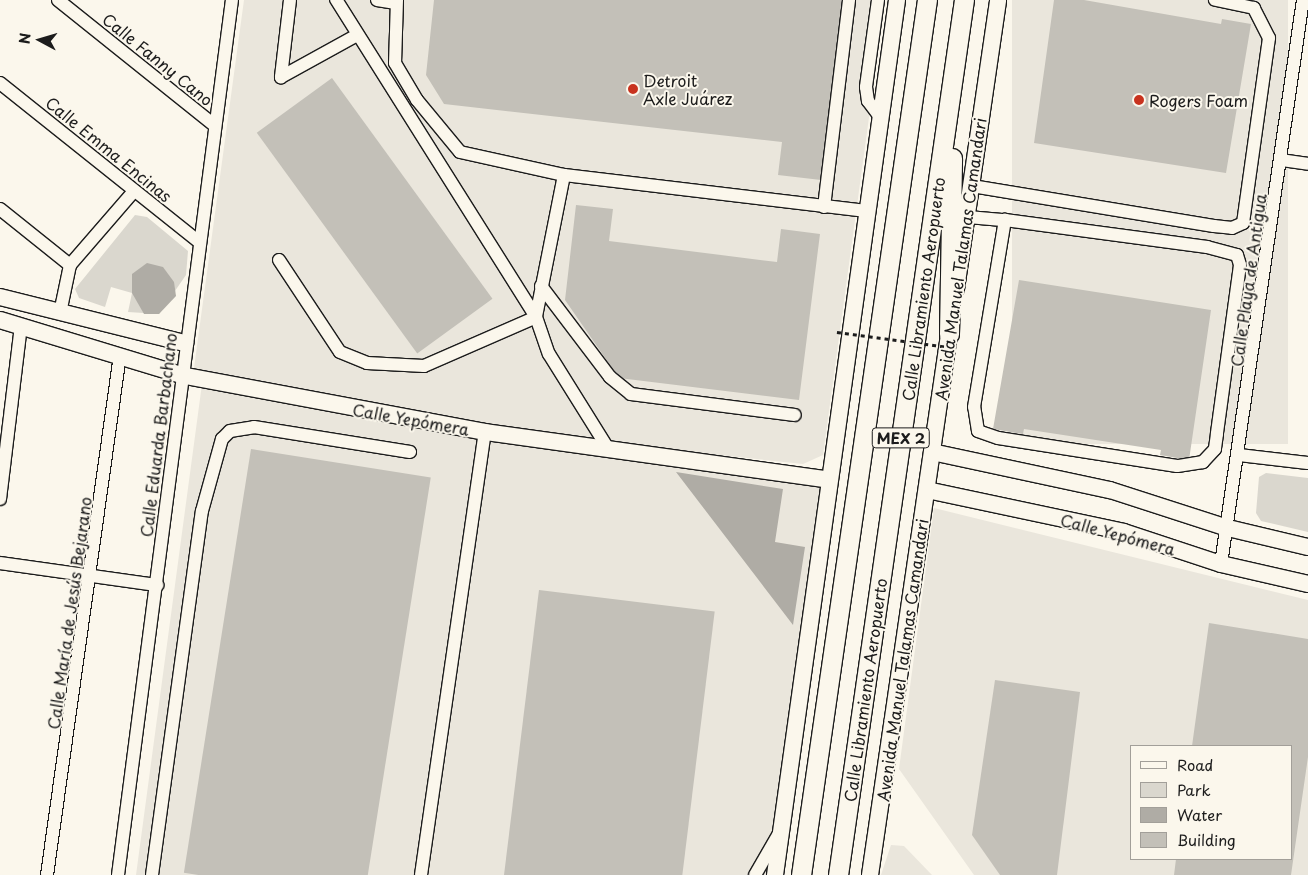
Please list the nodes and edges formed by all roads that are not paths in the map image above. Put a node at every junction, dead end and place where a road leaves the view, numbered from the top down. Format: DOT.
graph roads {
  1 [pos="58,0"];
  2 [pos="220,0"];
  3 [pos="290,0"];
  4 [pos="336,0"];
  5 [pos="376,0"];
  6 [pos="849,0"];
  7 [pos="878,0"];
  8 [pos="897,0"];
  9 [pos="927,0"];
  10 [pos="964,0"];
  11 [pos="998,0"];
  12 [pos="1215,0"];
  13 [pos="1303,0"];
  14 [pos="397,1"];
  15 [pos="232,4"];
  16 [pos="357,35"];
  17 [pos="953,81"];
  18 [pos="0,83"];
  19 [pos="880,117"];
  20 [pos="214,125"];
  21 [pos="1281,160"];
  22 [pos="1308,164"];
  23 [pos="564,175"];
  24 [pos="972,186"];
  25 [pos="134,191"];
  26 [pos="824,207"];
  27 [pos="0,209"];
  28 [pos="867,211"];
  29 [pos="968,217"];
  30 [pos="1004,220"];
  31 [pos="198,241"];
  32 [pos="279,260"];
  33 [pos="70,266"];
  34 [pos="542,286"];
  35 [pos="0,297"];
  36 [pos="60,313"];
  37 [pos="536,317"];
  38 [pos="0,320"];
  39 [pos="21,325"];
  40 [pos="953,341"];
  41 [pos="184,343"];
  42 [pos="120,355"];
  43 [pos="181,375"];
  44 [pos="795,416"];
  45 [pos="485,432"];
  46 [pos="609,450"];
  47 [pos="410,452"];
  48 [pos="932,452"];
  49 [pos="1239,455"];
  50 [pos="1308,463"];
  51 [pos="829,480"];
  52 [pos="927,490"];
  53 [pos="0,499"];
  54 [pos="1228,528"];
  55 [pos="1308,547"];
  56 [pos="0,563"];
  57 [pos="1221,564"];
  58 [pos="92,576"];
  59 [pos="1308,584"];
  60 [pos="157,585"];
  61 [pos="781,830"];
  62 [pos="48,875"];
  63 [pos="118,875"];
  64 [pos="152,875"];
  65 [pos="421,875"];
  66 [pos="755,875"];
  67 [pos="775,875"];
  68 [pos="801,875"];
  69 [pos="838,875"];
  70 [pos="870,875"];
  1 -- 20 [label="street, Calle Fanny Cano"];
  2 -- 15 [label="street"];
  3 -- 16 [label="street"];
  4 -- 16 [label="street"];
  5 -- 14 [label="street"];
  6 -- 26 [label="street"];
  7 -- 19 [label="street"];
  8 -- 19 [label="main road"];
  9 -- 68 [label="highway, MEX 2"];
  10 -- 17 [label="highway, Calle Libramiento Aeropuerto / MEX 2"];
  11 -- 24 [label="main road, Avenida Manuel Talamas Camandari"];
  12 -- 24 [label="street"];
  13 -- 21 [label="street, Calle Playa de Antigua"];
  14 -- 23 [label="street"];
  15 -- 20 [label="street, Calle Eduarda Barbachano"];
  16 -- 37 [label="street"];
  17 -- 40 [label="highway"];
  17 -- 69 [label="highway, Calle Libramiento Aeropuerto / MEX 2"];
  18 -- 25 [label="street, Calle Emma Encinas"];
  19 -- 28 [label="main road"];
  20 -- 31 [label="street, Calle Eduarda Barbachano"];
  21 -- 22 [label="street"];
  21 -- 49 [label="street, Calle Playa de Antigua"];
  23 -- 26 [label="street"];
  23 -- 34 [label="street"];
  24 -- 29 [label="main road, Avenida Manuel Talamas Camandari"];
  25 -- 31 [label="street, Calle Emma Encinas"];
  25 -- 33 [label="street"];
  26 -- 28 [label="street"];
  27 -- 33 [label="street"];
  28 -- 51 [label="main road"];
  29 -- 30 [label="street"];
  29 -- 40 [label="main road, Avenida Manuel Talamas Camandari"];
  30 -- 30 [label="street"];
  31 -- 41 [label="street, Calle Eduarda Barbachano"];
  32 -- 37 [label="street"];
  33 -- 36 [label="street"];
  34 -- 37 [label="street"];
  34 -- 44 [label="street"];
  35 -- 36 [label="main road"];
  36 -- 41 [label="main road"];
  37 -- 46 [label="street"];
  38 -- 39 [label="main road, Calle Yepómera"];
  39 -- 42 [label="main road, Calle Yepómera"];
  39 -- 53 [label="street"];
  40 -- 48 [label="main road, Avenida Manuel Talamas Camandari"];
  41 -- 43 [label="street, Calle Eduarda Barbachano"];
  42 -- 43 [label="main road, Calle Yepómera"];
  42 -- 58 [label="street, Calle María de Jesús Bejarano"];
  43 -- 45 [label="main road, Calle Yepómera"];
  43 -- 60 [label="street, Calle Eduarda Barbachano"];
  45 -- 46 [label="main road, Calle Yepómera"];
  45 -- 65 [label="street"];
  46 -- 51 [label="main road, Calle Yepómera"];
  47 -- 64 [label="street"];
  48 -- 52 [label="main road, Avenida Manuel Talamas Camandari"];
  48 -- 54 [label="main road"];
  49 -- 50 [label="street"];
  49 -- 54 [label="street, Calle Playa de Antigua"];
  51 -- 61 [label="main road"];
  52 -- 57 [label="main road, Calle Yepómera"];
  52 -- 70 [label="main road, Avenida Manuel Talamas Camandari"];
  54 -- 55 [label="main road"];
  54 -- 57 [label="street, Calle Playa de Antigua"];
  56 -- 58 [label="street"];
  57 -- 59 [label="main road, Calle Yepómera"];
  58 -- 60 [label="street"];
  58 -- 62 [label="street, Calle María de Jesús Bejarano"];
  60 -- 63 [label="street, Calle Eduarda Barbachano"];
  61 -- 66 [label="street"];
  61 -- 67 [label="main road"];
}
